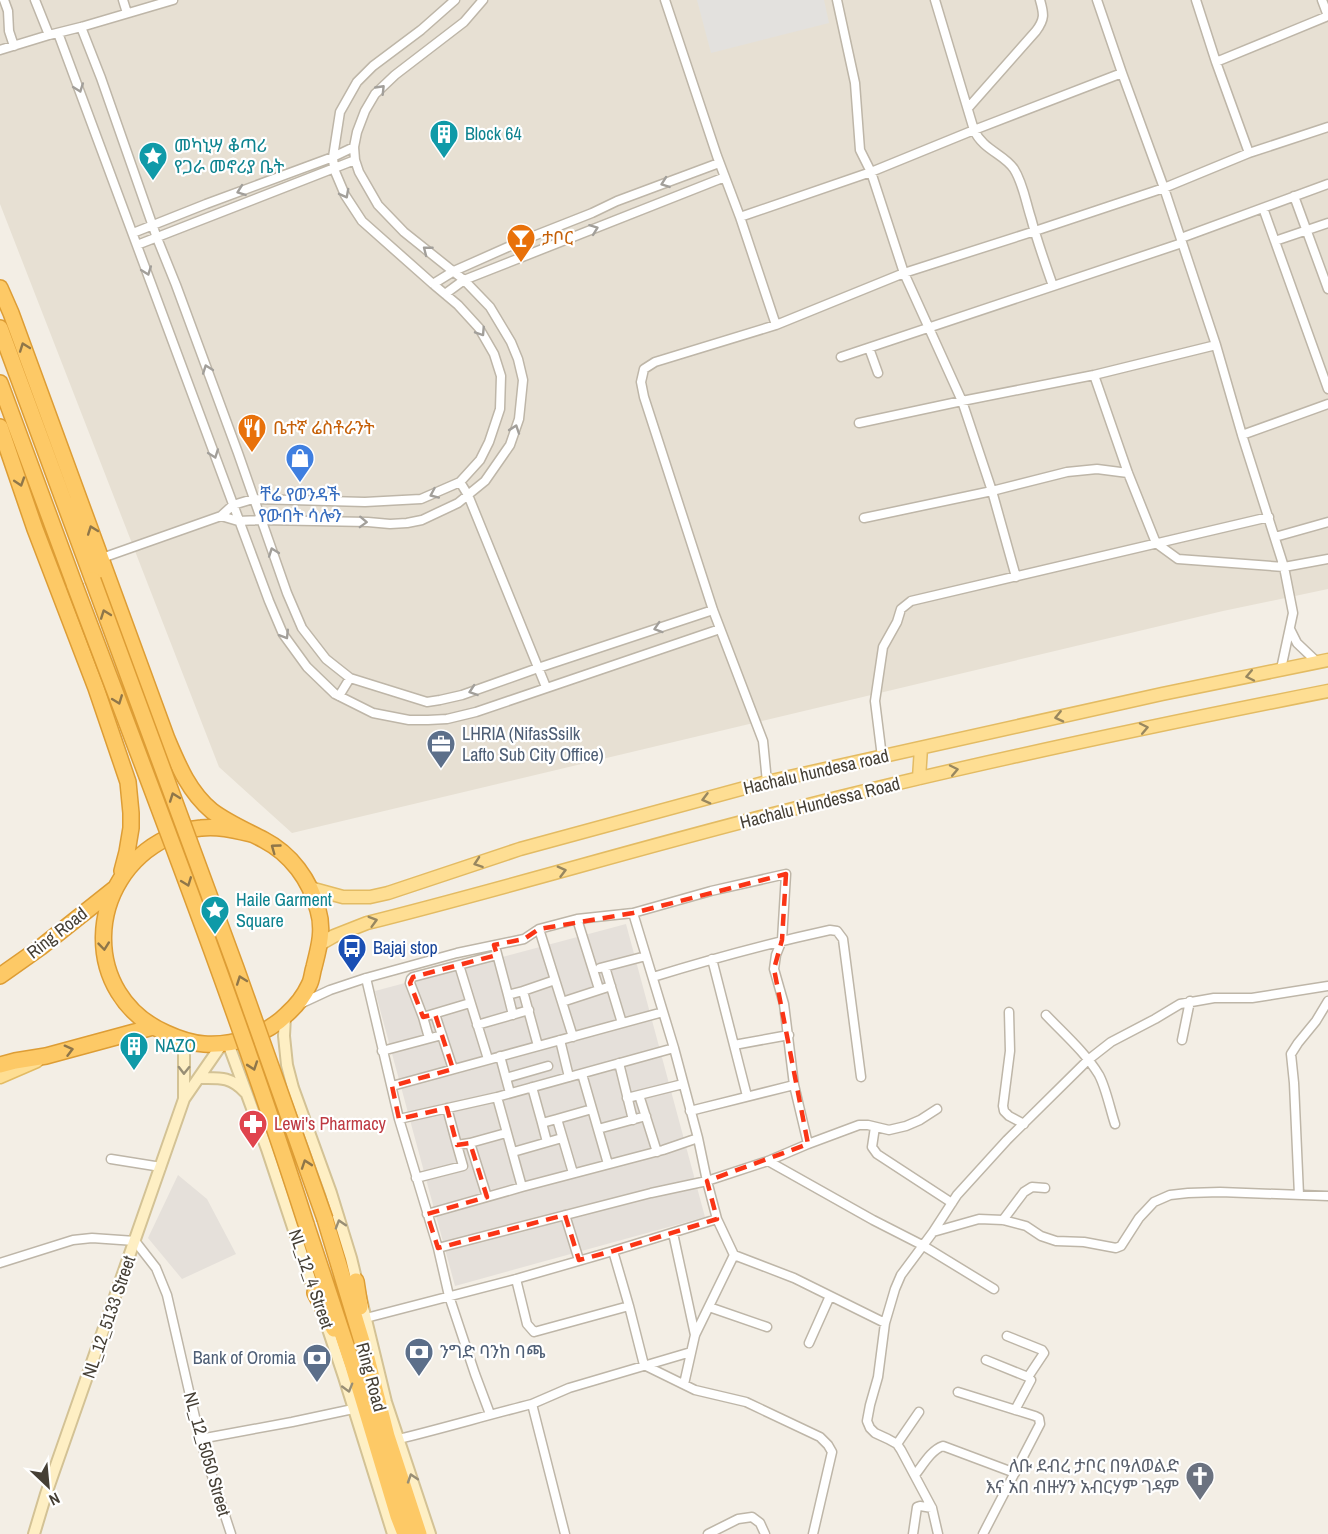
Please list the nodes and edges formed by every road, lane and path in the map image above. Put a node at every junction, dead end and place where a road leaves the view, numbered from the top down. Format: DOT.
graph roads {
  1 [pos="4,0"];
  2 [pos="34,0"];
  3 [pos="123,0"];
  4 [pos="173,0"];
  5 [pos="455,0"];
  6 [pos="483,0"];
  7 [pos="665,0"];
  8 [pos="837,0"];
  9 [pos="935,0"];
  10 [pos="1040,0"];
  11 [pos="1097,0"];
  12 [pos="1197,0"];
  13 [pos="1322,0"];
  14 [pos="128,13"];
  15 [pos="1328,16"];
  16 [pos="81,27"];
  17 [pos="54,34"];
  18 [pos="14,46"];
  19 [pos="0,50"];
  20 [pos="1216,62"];
  21 [pos="1122,73"];
  22 [pos="968,108"];
  23 [pos="1328,127"];
  24 [pos="974,130"];
  25 [pos="354,147"];
  26 [pos="1249,153"];
  27 [pos="333,158"];
  28 [pos="355,160"];
  29 [pos="719,163"];
  30 [pos="334,169"];
  31 [pos="871,172"];
  32 [pos="725,177"];
  33 [pos="1328,184"];
  34 [pos="1164,188"];
  35 [pos="1294,196"];
  36 [pos="1263,208"];
  37 [pos="740,218"];
  38 [pos="1328,223"];
  39 [pos="152,225"];
  40 [pos="1307,230"];
  41 [pos="1035,231"];
  42 [pos="133,233"];
  43 [pos="157,238"];
  44 [pos="1181,240"];
  45 [pos="1275,242"];
  46 [pos="137,244"];
  47 [pos="1328,260"];
  48 [pos="1319,264"];
  49 [pos="454,271"];
  50 [pos="904,273"];
  51 [pos="464,280"];
  52 [pos="433,285"];
  53 [pos="1053,286"];
  54 [pos="0,288"];
  55 [pos="1328,290"];
  56 [pos="445,294"];
  57 [pos="776,325"];
  58 [pos="929,327"];
  59 [pos="0,328"];
  60 [pos="1216,345"];
  61 [pos="869,348"];
  62 [pos="841,357"];
  63 [pos="1324,367"];
  64 [pos="878,373"];
  65 [pos="1094,375"];
  66 [pos="0,383"];
  67 [pos="1328,389"];
  68 [pos="962,401"];
  69 [pos="1328,404"];
  70 [pos="859,423"];
  71 [pos="0,427"];
  72 [pos="1242,435"];
  73 [pos="1128,473"];
  74 [pos="460,482"];
  75 [pos="992,491"];
  76 [pos="468,495"];
  77 [pos="253,499"];
  78 [pos="233,505"];
  79 [pos="221,516"];
  80 [pos="1269,517"];
  81 [pos="864,518"];
  82 [pos="261,520"];
  83 [pos="238,521"];
  84 [pos="1328,522"];
  85 [pos="1275,537"];
  86 [pos="1156,543"];
  87 [pos="102,558"];
  88 [pos="1328,559"];
  89 [pos="1284,567"];
  90 [pos="1016,577"];
  91 [pos="713,610"];
  92 [pos="720,629"];
  93 [pos="1290,629"];
  94 [pos="1322,661"];
  95 [pos="538,668"];
  96 [pos="1281,669"];
  97 [pos="350,678"];
  98 [pos="546,687"];
  99 [pos="1328,691"];
  100 [pos="339,696"];
  101 [pos="921,748"];
  102 [pos="882,757"];
  103 [pos="919,778"];
  104 [pos="767,782"];
  105 [pos="250,834"];
  106 [pos="116,885"];
  107 [pos="310,888"];
  108 [pos="633,913"];
  109 [pos="577,919"];
  110 [pos="539,929"];
  111 [pos="782,940"];
  112 [pos="320,944"];
  113 [pos="494,945"];
  114 [pos="497,955"];
  115 [pos="646,956"];
  116 [pos="712,959"];
  117 [pos="459,965"];
  118 [pos="605,967"];
  119 [pos="594,970"];
  120 [pos="0,976"];
  121 [pos="653,977"];
  122 [pos="366,978"];
  123 [pos="555,980"];
  124 [pos="611,986"];
  125 [pos="1328,986"];
  126 [pos="599,989"];
  127 [pos="523,991"];
  128 [pos="508,995"];
  129 [pos="1190,1001"];
  130 [pos="1328,1001"];
  131 [pos="562,1002"];
  132 [pos="470,1003"];
  133 [pos="296,1005"];
  134 [pos="529,1010"];
  135 [pos="663,1012"];
  136 [pos="1010,1012"];
  137 [pos="435,1014"];
  138 [pos="513,1015"];
  139 [pos="1046,1015"];
  140 [pos="285,1017"];
  141 [pos="423,1017"];
  142 [pos="622,1023"];
  143 [pos="477,1025"];
  144 [pos="153,1027"];
  145 [pos="442,1035"];
  146 [pos="789,1035"];
  147 [pos="573,1037"];
  148 [pos="429,1038"];
  149 [pos="560,1040"];
  150 [pos="1182,1040"];
  151 [pos="184,1041"];
  152 [pos="225,1044"];
  153 [pos="538,1046"];
  154 [pos="734,1046"];
  155 [pos="674,1048"];
  156 [pos="382,1051"];
  157 [pos="46,1056"];
  158 [pos="500,1056"];
  159 [pos="488,1059"];
  160 [pos="1088,1060"];
  161 [pos="619,1063"];
  162 [pos="0,1065"];
  163 [pos="548,1066"];
  164 [pos="453,1069"];
  165 [pos="582,1074"];
  166 [pos="0,1077"];
  167 [pos="569,1077"];
  168 [pos="861,1077"];
  169 [pos="199,1078"];
  170 [pos="506,1078"];
  171 [pos="683,1084"];
  172 [pos="794,1085"];
  173 [pos="392,1086"];
  174 [pos="532,1087"];
  175 [pos="246,1093"];
  176 [pos="510,1093"];
  177 [pos="639,1095"];
  178 [pos="747,1096"];
  179 [pos="497,1097"];
  180 [pos="627,1098"];
  181 [pos="184,1100"];
  182 [pos="447,1108"];
  183 [pos="592,1108"];
  184 [pos="937,1109"];
  185 [pos="690,1111"];
  186 [pos="646,1116"];
  187 [pos="399,1119"];
  188 [pos="556,1119"];
  189 [pos="633,1120"];
  190 [pos="542,1124"];
  191 [pos="1024,1124"];
  192 [pos="1115,1124"];
  193 [pos="875,1127"];
  194 [pos="598,1130"];
  195 [pos="506,1133"];
  196 [pos="562,1138"];
  197 [pos="698,1138"];
  198 [pos="548,1142"];
  199 [pos="470,1143"];
  200 [pos="808,1144"];
  201 [pos="457,1145"];
  202 [pos="513,1152"];
  203 [pos="657,1152"];
  204 [pos="111,1158"];
  205 [pos="768,1161"];
  206 [pos="476,1162"];
  207 [pos="608,1164"];
  208 [pos="463,1166"];
  209 [pos="160,1167"];
  210 [pos="573,1173"];
  211 [pos="416,1178"];
  212 [pos="707,1181"];
  213 [pos="522,1187"];
  214 [pos="1045,1188"];
  215 [pos="1299,1195"];
  216 [pos="1328,1196"];
  217 [pos="487,1197"];
  218 [pos="952,1203"];
  219 [pos="427,1214"];
  220 [pos="565,1215"];
  221 [pos="717,1220"];
  222 [pos="1003,1220"];
  223 [pos="933,1232"];
  224 [pos="673,1233"];
  225 [pos="135,1241"];
  226 [pos="922,1245"];
  227 [pos="438,1248"];
  228 [pos="613,1251"];
  229 [pos="734,1255"];
  230 [pos="579,1260"];
  231 [pos="0,1263"];
  232 [pos="516,1279"];
  233 [pos="356,1281"];
  234 [pos="994,1290"];
  235 [pos="315,1293"];
  236 [pos="449,1296"];
  237 [pos="830,1296"];
  238 [pos="629,1306"];
  239 [pos="709,1307"];
  240 [pos="366,1318"];
  241 [pos="885,1323"];
  242 [pos="767,1327"];
  243 [pos="695,1335"];
  244 [pos="1006,1336"];
  245 [pos="809,1343"];
  246 [pos="691,1352"];
  247 [pos="367,1358"];
  248 [pos="986,1360"];
  249 [pos="644,1365"];
  250 [pos="353,1366"];
  251 [pos="1028,1377"];
  252 [pos="684,1384"];
  253 [pos="958,1392"];
  254 [pos="532,1404"];
  255 [pos="353,1408"];
  256 [pos="1015,1410"];
  257 [pos="919,1412"];
  258 [pos="490,1414"];
  259 [pos="200,1439"];
  260 [pos="399,1439"];
  261 [pos="897,1444"];
  262 [pos="1015,1473"];
  263 [pos="915,1475"];
  264 [pos="932,1508"];
  265 [pos="34,1534"];
  266 [pos="231,1534"];
  267 [pos="393,1534"];
  268 [pos="405,1534"];
  269 [pos="419,1534"];
  270 [pos="430,1534"];
  271 [pos="565,1534"];
  272 [pos="708,1534"];
  273 [pos="765,1534"];
  274 [pos="813,1534"];
  275 [pos="913,1534"];
  276 [pos="938,1534"];
  277 [pos="983,1534"];
  1 -- 18 [label="street"];
  2 -- 17 [label="street"];
  3 -- 14 [label="street"];
  4 -- 14 [label="street"];
  5 -- 27 [label="street"];
  25 -- 6 [label="street, one-way"];
  7 -- 29 [label="street"];
  8 -- 31 [label="street"];
  9 -- 22 [label="street"];
  10 -- 22 [label="street"];
  11 -- 21 [label="street"];
  12 -- 20 [label="street"];
  13 -- 15 [label="street"];
  14 -- 16 [label="street"];
  15 -- 20 [label="street"];
  16 -- 17 [label="street"];
  16 -- 39 [label="street"];
  17 -- 18 [label="street"];
  17 -- 42 [label="street, one-way"];
  18 -- 19 [label="street"];
  20 -- 26 [label="street"];
  21 -- 24 [label="street"];
  21 -- 34 [label="street"];
  22 -- 24 [label="street"];
  23 -- 26 [label="street"];
  24 -- 31 [label="street"];
  24 -- 41 [label="street"];
  25 -- 27 [label="street"];
  25 -- 28 [label="street"];
  26 -- 34 [label="street"];
  27 -- 30 [label="street"];
  27 -- 39 [label="street, one-way"];
  28 -- 30 [label="street"];
  49 -- 28 [label="street, one-way"];
  29 -- 32 [label="street"];
  29 -- 49 [label="street, one-way"];
  30 -- 43 [label="street"];
  30 -- 52 [label="street, one-way"];
  31 -- 37 [label="street"];
  31 -- 50 [label="street"];
  32 -- 37 [label="street"];
  51 -- 32 [label="street, one-way"];
  33 -- 35 [label="street"];
  34 -- 41 [label="street"];
  34 -- 44 [label="street"];
  35 -- 36 [label="street"];
  35 -- 40 [label="street"];
  36 -- 44 [label="street"];
  36 -- 45 [label="street"];
  37 -- 57 [label="street"];
  38 -- 40 [label="street"];
  39 -- 42 [label="street"];
  39 -- 43 [label="street"];
  40 -- 45 [label="street"];
  40 -- 48 [label="street"];
  41 -- 50 [label="street"];
  41 -- 53 [label="street"];
  42 -- 46 [label="street"];
  43 -- 46 [label="street"];
  77 -- 43 [label="street, one-way"];
  44 -- 53 [label="street"];
  44 -- 60 [label="street"];
  45 -- 63 [label="street"];
  46 -- 78 [label="street, one-way"];
  47 -- 48 [label="street"];
  48 -- 55 [label="street"];
  49 -- 51 [label="street"];
  49 -- 52 [label="street"];
  50 -- 57 [label="street"];
  50 -- 58 [label="street"];
  51 -- 56 [label="street"];
  76 -- 51 [label="street, one-way"];
  52 -- 56 [label="street"];
  53 -- 58 [label="street"];
  87 -- 54 [label="highway, one-way"];
  56 -- 74 [label="street, one-way"];
  57 -- 91 [label="street"];
  58 -- 61 [label="street"];
  58 -- 68 [label="street"];
  247 -- 59 [label="highway, Ring Road, one-way, bridge"];
  60 -- 65 [label="street"];
  60 -- 72 [label="street"];
  61 -- 62 [label="street"];
  61 -- 64 [label="street"];
  63 -- 67 [label="street"];
  65 -- 68 [label="street"];
  65 -- 73 [label="street"];
  66 -- 250 [label="highway, Ring Road, one-way, bridge"];
  68 -- 70 [label="street"];
  68 -- 75 [label="street"];
  69 -- 72 [label="street"];
  71 -- 106 [label="highway, one-way"];
  72 -- 80 [label="street"];
  73 -- 75 [label="street"];
  73 -- 86 [label="street"];
  74 -- 76 [label="street"];
  74 -- 77 [label="street, one-way"];
  75 -- 81 [label="street"];
  75 -- 90 [label="street"];
  82 -- 76 [label="street, one-way"];
  76 -- 95 [label="street"];
  77 -- 78 [label="street"];
  77 -- 82 [label="street"];
  78 -- 79 [label="street"];
  78 -- 83 [label="street"];
  79 -- 83 [label="street"];
  79 -- 87 [label="street"];
  80 -- 85 [label="street"];
  80 -- 86 [label="street"];
  82 -- 83 [label="street"];
  97 -- 82 [label="street, one-way"];
  83 -- 100 [label="street, one-way"];
  84 -- 85 [label="street"];
  85 -- 89 [label="street"];
  86 -- 89 [label="street"];
  86 -- 90 [label="street"];
  87 -- 105 [label="highway"];
  88 -- 89 [label="street"];
  89 -- 93 [label="street"];
  90 -- 102 [label="street"];
  91 -- 92 [label="street"];
  91 -- 95 [label="street, one-way"];
  92 -- 98 [label="street"];
  92 -- 104 [label="street"];
  93 -- 94 [label="street"];
  93 -- 96 [label="street"];
  94 -- 96 [label="main road, Hachalu hundesa road"];
  95 -- 97 [label="street, one-way"];
  95 -- 98 [label="street"];
  96 -- 101 [label="main road, Hachalu hundesa road, one-way"];
  97 -- 100 [label="street"];
  98 -- 100 [label="street"];
  103 -- 99 [label="main road, Hachalu Hundessa Road, one-way"];
  101 -- 102 [label="main road, Hachalu hundesa road"];
  101 -- 103 [label="main road"];
  102 -- 104 [label="main road, Hachalu hundesa road"];
  112 -- 103 [label="main road, Hachalu Hundessa Road, one-way"];
  104 -- 107 [label="main road, Hachalu hundesa road, one-way"];
  105 -- 106 [label="highway"];
  107 -- 105 [label="highway, one-way"];
  106 -- 120 [label="highway, Ring Road"];
  106 -- 144 [label="highway, one-way"];
  107 -- 112 [label="highway"];
  108 -- 109 [label="street"];
  108 -- 111 [label="street"];
  108 -- 115 [label="street"];
  109 -- 110 [label="street"];
  109 -- 119 [label="street"];
  110 -- 113 [label="street"];
  110 -- 123 [label="street"];
  111 -- 116 [label="street"];
  111 -- 146 [label="street"];
  111 -- 168 [label="street"];
  112 -- 133 [label="highway"];
  113 -- 114 [label="street"];
  113 -- 122 [label="street"];
  114 -- 117 [label="street"];
  114 -- 128 [label="street"];
  115 -- 118 [label="street"];
  115 -- 121 [label="street"];
  116 -- 121 [label="street"];
  116 -- 154 [label="street"];
  117 -- 132 [label="street"];
  117 -- 141 [label="street"];
  118 -- 119 [label="street"];
  118 -- 124 [label="street"];
  119 -- 126 [label="street"];
  121 -- 135 [label="street"];
  122 -- 133 [label="street"];
  122 -- 156 [label="street"];
  123 -- 127 [label="street"];
  123 -- 131 [label="street"];
  124 -- 126 [label="street"];
  124 -- 142 [label="street"];
  125 -- 129 [label="street"];
  126 -- 131 [label="street"];
  127 -- 128 [label="street"];
  127 -- 134 [label="street"];
  128 -- 138 [label="street"];
  129 -- 150 [label="street"];
  129 -- 160 [label="street"];
  130 -- 215 [label="street"];
  131 -- 147 [label="street"];
  132 -- 137 [label="street"];
  132 -- 143 [label="street"];
  133 -- 140 [label="highway"];
  134 -- 138 [label="street"];
  134 -- 153 [label="street"];
  135 -- 142 [label="street"];
  135 -- 155 [label="street"];
  136 -- 191 [label="street"];
  137 -- 141 [label="street"];
  137 -- 145 [label="street"];
  138 -- 143 [label="street"];
  139 -- 160 [label="street"];
  140 -- 152 [label="highway"];
  233 -- 140 [label="street, one-way"];
  141 -- 148 [label="street"];
  142 -- 147 [label="street"];
  143 -- 159 [label="street"];
  144 -- 151 [label="highway"];
  157 -- 144 [label="highway, one-way"];
  145 -- 148 [label="street"];
  145 -- 164 [label="street"];
  146 -- 154 [label="street"];
  146 -- 172 [label="street"];
  147 -- 149 [label="street"];
  148 -- 156 [label="street"];
  149 -- 153 [label="street"];
  149 -- 167 [label="street"];
  151 -- 152 [label="highway"];
  151 -- 181 [label="street, one-way"];
  152 -- 169 [label="street"];
  152 -- 175 [label="street, NL_12_4 Street"];
  153 -- 158 [label="street"];
  154 -- 178 [label="street"];
  155 -- 161 [label="street"];
  155 -- 171 [label="street"];
  156 -- 173 [label="street"];
  157 -- 162 [label="highway"];
  157 -- 166 [label="main road"];
  158 -- 159 [label="street"];
  158 -- 170 [label="street"];
  159 -- 164 [label="street"];
  160 -- 191 [label="street"];
  160 -- 192 [label="street"];
  161 -- 165 [label="street"];
  161 -- 180 [label="street"];
  163 -- 170 [label="street"];
  164 -- 173 [label="street"];
  165 -- 167 [label="street"];
  165 -- 183 [label="street"];
  167 -- 174 [label="street"];
  169 -- 175 [label="street"];
  169 -- 181 [label="street"];
  170 -- 176 [label="street"];
  171 -- 177 [label="street"];
  171 -- 185 [label="street"];
  172 -- 178 [label="street"];
  172 -- 200 [label="street"];
  173 -- 187 [label="street"];
  174 -- 176 [label="street"];
  174 -- 190 [label="street"];
  175 -- 235 [label="street, NL_12_4 Street"];
  176 -- 179 [label="street"];
  177 -- 180 [label="street"];
  177 -- 186 [label="street"];
  178 -- 185 [label="street"];
  179 -- 182 [label="street"];
  179 -- 195 [label="street"];
  180 -- 189 [label="street"];
  181 -- 209 [label="street, NL_12_5133 Street"];
  182 -- 187 [label="street"];
  182 -- 201 [label="street"];
  183 -- 188 [label="street"];
  183 -- 194 [label="street"];
  184 -- 193 [label="street"];
  185 -- 197 [label="street"];
  186 -- 189 [label="street"];
  186 -- 203 [label="street"];
  187 -- 211 [label="street"];
  188 -- 190 [label="street"];
  188 -- 196 [label="street"];
  189 -- 194 [label="street"];
  190 -- 198 [label="street"];
  191 -- 218 [label="street"];
  193 -- 200 [label="street"];
  193 -- 218 [label="street"];
  194 -- 207 [label="street"];
  195 -- 199 [label="street"];
  195 -- 202 [label="street"];
  196 -- 198 [label="street"];
  196 -- 210 [label="street"];
  197 -- 203 [label="street"];
  197 -- 212 [label="street"];
  198 -- 202 [label="street"];
  199 -- 201 [label="street"];
  199 -- 206 [label="street"];
  200 -- 205 [label="street"];
  201 -- 208 [label="street"];
  202 -- 213 [label="street"];
  203 -- 207 [label="street"];
  204 -- 209 [label="street"];
  205 -- 212 [label="street"];
  205 -- 226 [label="street"];
  206 -- 208 [label="street"];
  206 -- 217 [label="street"];
  207 -- 210 [label="street"];
  208 -- 211 [label="street"];
  209 -- 225 [label="street, NL_12_5133 Street"];
  210 -- 213 [label="street"];
  211 -- 219 [label="street"];
  212 -- 220 [label="street"];
  212 -- 221 [label="street"];
  213 -- 217 [label="street"];
  214 -- 222 [label="street"];
  215 -- 216 [label="street"];
  215 -- 222 [label="street"];
  217 -- 219 [label="street"];
  218 -- 223 [label="street"];
  219 -- 227 [label="street"];
  220 -- 227 [label="street"];
  220 -- 230 [label="street"];
  221 -- 224 [label="street"];
  221 -- 229 [label="street"];
  222 -- 223 [label="street"];
  223 -- 226 [label="street"];
  224 -- 228 [label="street"];
  224 -- 243 [label="street"];
  225 -- 231 [label="street"];
  225 -- 259 [label="street, NL_12_5050 Street"];
  225 -- 265 [label="street, NL_12_5133 Street"];
  226 -- 234 [label="street"];
  226 -- 241 [label="street"];
  227 -- 236 [label="street"];
  228 -- 230 [label="street"];
  228 -- 238 [label="street"];
  229 -- 237 [label="street"];
  229 -- 239 [label="street"];
  230 -- 232 [label="street"];
  232 -- 236 [label="street"];
  232 -- 238 [label="street"];
  233 -- 240 [label="street"];
  233 -- 247 [label="highway"];
  235 -- 250 [label="highway"];
  235 -- 255 [label="street, NL_12_4 Street, one-way"];
  236 -- 240 [label="street"];
  236 -- 258 [label="street"];
  237 -- 241 [label="street"];
  237 -- 245 [label="street"];
  238 -- 249 [label="street"];
  239 -- 242 [label="street"];
  239 -- 243 [label="street"];
  240 -- 260 [label="street"];
  241 -- 261 [label="street"];
  243 -- 246 [label="street"];
  244 -- 251 [label="street"];
  246 -- 249 [label="street"];
  246 -- 252 [label="street"];
  247 -- 269 [label="highway, Ring Road"];
  248 -- 251 [label="street"];
  249 -- 252 [label="street"];
  249 -- 254 [label="street"];
  250 -- 268 [label="highway, Ring Road"];
  251 -- 256 [label="street"];
  252 -- 274 [label="street"];
  253 -- 256 [label="street"];
  254 -- 258 [label="street"];
  254 -- 271 [label="street"];
  255 -- 259 [label="street"];
  255 -- 267 [label="street, NL_12_4 Street"];
  256 -- 262 [label="street"];
  257 -- 261 [label="street"];
  258 -- 260 [label="street"];
  259 -- 266 [label="street, NL_12_5050 Street"];
  270 -- 260 [label="street, one-way"];
  261 -- 263 [label="street"];
  262 -- 263 [label="street"];
  262 -- 277 [label="street"];
  263 -- 264 [label="street"];
  264 -- 275 [label="street"];
  264 -- 276 [label="street"];
  272 -- 273 [label="street"];
}
